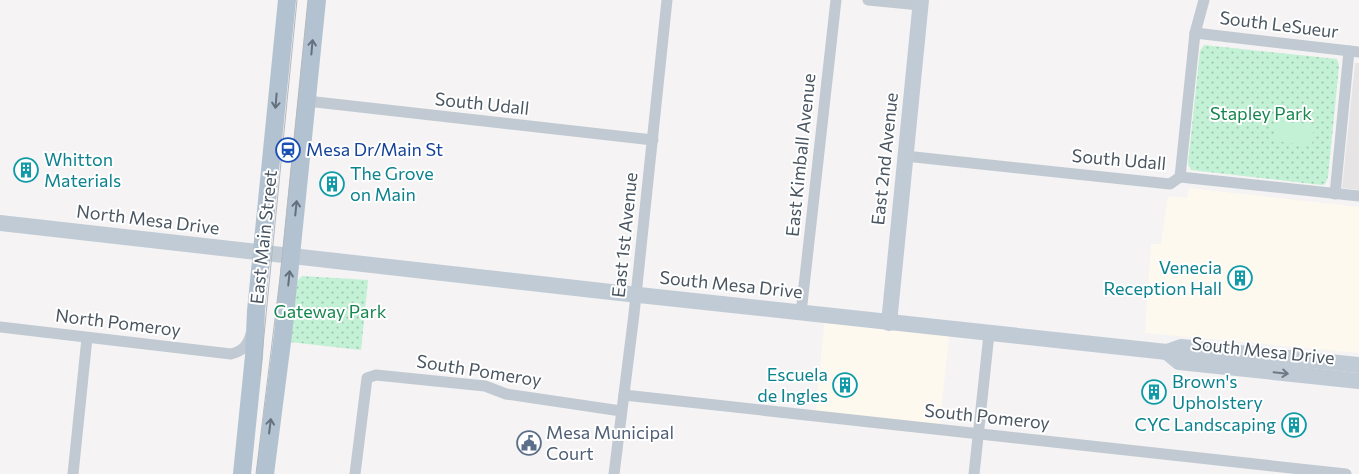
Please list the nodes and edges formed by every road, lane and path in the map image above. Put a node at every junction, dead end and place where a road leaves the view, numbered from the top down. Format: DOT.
graph roads {
  1 [pos="287,0"];
  2 [pos="317,0"];
  3 [pos="667,0"];
  4 [pos="836,0"];
  5 [pos="868,0"];
  6 [pos="1204,0"];
  7 [pos="920,3"];
  8 [pos="1195,33"];
  9 [pos="1354,52"];
  10 [pos="307,102"];
  11 [pos="653,140"];
  12 [pos="905,156"];
  13 [pos="1180,177"];
  14 [pos="1335,194"];
  15 [pos="1359,196"];
  16 [pos="0,223"];
  17 [pos="262,253"];
  18 [pos="291,257"];
  19 [pos="636,295"];
  20 [pos="256,310"];
  21 [pos="801,313"];
  22 [pos="889,323"];
  23 [pos="0,326"];
  24 [pos="989,334"];
  25 [pos="87,338"];
  26 [pos="1167,352"];
  27 [pos="231,354"];
  28 [pos="1359,365"];
  29 [pos="252,376"];
  30 [pos="1359,381"];
  31 [pos="624,395"];
  32 [pos="621,411"];
  33 [pos="979,434"];
  34 [pos="267,470"];
  35 [pos="73,474"];
  36 [pos="242,474"];
  37 [pos="355,474"];
  38 [pos="614,474"];
  39 [pos="974,474"];
  40 [pos="1339,474"];
  1 -- 17 [label="main road, East Main Street, one-way"];
  10 -- 2 [label="main road, East Main Street, one-way"];
  3 -- 11 [label="street, East 1st Avenue"];
  4 -- 21 [label="street, East Kimball Avenue"];
  5 -- 7 [label="street"];
  6 -- 8 [label="street"];
  7 -- 12 [label="main road, East 2nd Avenue"];
  8 -- 9 [label="street, South LeSueur"];
  8 -- 13 [label="street"];
  9 -- 14 [label="street"];
  10 -- 11 [label="street, South Udall"];
  18 -- 10 [label="main road, East Main Street, one-way"];
  11 -- 19 [label="street, East 1st Avenue"];
  12 -- 13 [label="street, South Udall"];
  12 -- 22 [label="main road, East 2nd Avenue"];
  13 -- 14 [label="street, South Udall"];
  14 -- 15 [label="street, South Udall"];
  16 -- 17 [label="main road, North Mesa Drive"];
  17 -- 18 [label="main road, North Mesa Drive"];
  17 -- 20 [label="main road, East Main Street"];
  18 -- 19 [label="main road, South Mesa Drive"];
  34 -- 18 [label="main road, East Main Street, one-way"];
  19 -- 21 [label="main road, South Mesa Drive"];
  19 -- 31 [label="street, East 1st Avenue"];
  20 -- 27 [label="street"];
  20 -- 29 [label="main road, East Main Street"];
  21 -- 22 [label="main road, South Mesa Drive"];
  22 -- 24 [label="main road, South Mesa Drive"];
  23 -- 25 [label="street, North Pomeroy"];
  24 -- 26 [label="main road, South Mesa Drive"];
  24 -- 33 [label="street"];
  25 -- 27 [label="street, North Pomeroy"];
  25 -- 35 [label="street"];
  26 -- 28 [label="main road, South Mesa Drive"];
  26 -- 30 [label="main road, South Mesa Drive, one-way"];
  27 -- 29 [label="street"];
  29 -- 36 [label="main road, East Main Street"];
  31 -- 32 [label="street, East 1st Avenue"];
  31 -- 33 [label="street, South Pomeroy"];
  32 -- 37 [label="street, South Pomeroy"];
  32 -- 38 [label="street, East 1st Avenue"];
  33 -- 39 [label="street"];
  33 -- 40 [label="street, South Pomeroy"];
}
